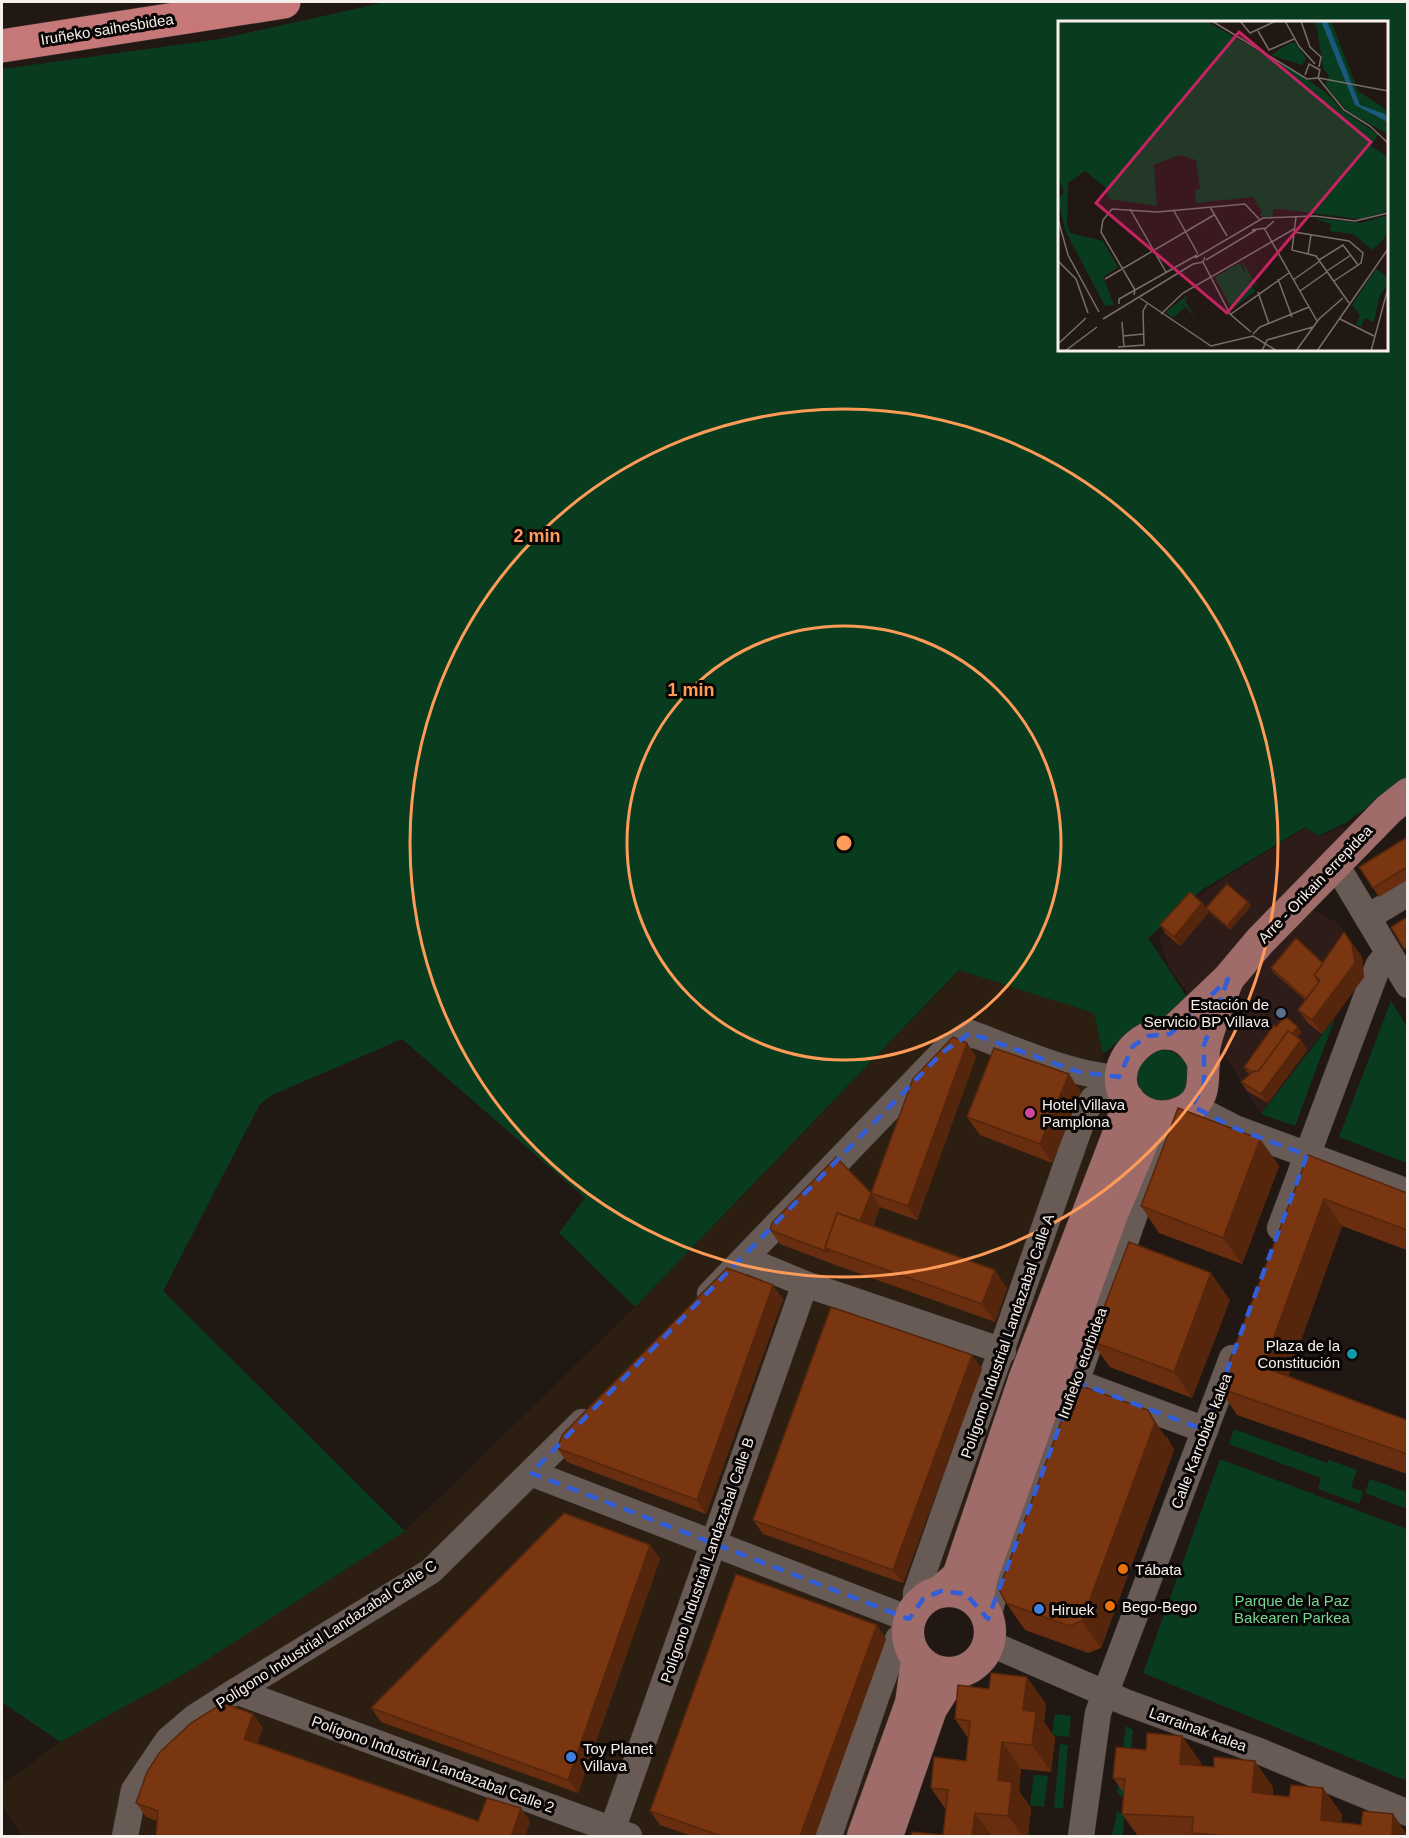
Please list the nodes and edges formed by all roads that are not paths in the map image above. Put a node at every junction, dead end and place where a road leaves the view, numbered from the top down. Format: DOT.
graph roads {
  1 [pos="284,2"];
  2 [pos="2,46"];
  3 [pos="1407,794"];
  4 [pos="1335,863"];
  5 [pos="1407,893"];
  6 [pos="1368,917"];
  7 [pos="1388,954"];
  8 [pos="1405,977"];
  9 [pos="1228,979"];
  10 [pos="1170,1034"];
  11 [pos="1204,1068"];
  12 [pos="1124,1086"];
  13 [pos="1180,1111"];
  14 [pos="1237,1129"];
  15 [pos="1307,1155"];
  16 [pos="1407,1192"];
  17 [pos="1273,1247"];
  18 [pos="745,1259"];
  19 [pos="805,1284"];
  20 [pos="696,1308"];
  21 [pos="1241,1334"];
  22 [pos="1003,1351"];
  23 [pos="1076,1382"];
  24 [pos="597,1407"];
  25 [pos="1205,1430"];
  26 [pos="531,1473"];
  27 [pos="713,1544"];
  28 [pos="918,1611"];
  29 [pos="985,1621"];
  30 [pos="918,1660"];
  31 [pos="959,1672"];
  32 [pos="236,1690"];
  33 [pos="1105,1692"];
  34 [pos="1407,1813"];
  35 [pos="617,1834"];
  36 [pos="125,1836"];
  37 [pos="829,1836"];
  38 [pos="863,1836"];
  39 [pos="887,1836"];
  40 [pos="902,1836"];
  41 [pos="1081,1836"];
  1 -- 2 [label="highway, Iruñeko saihesbidea"];
  3 -- 4 [label="main road, Arre - Orikain errepidea"];
  4 -- 6 [label="street"];
  4 -- 9 [label="main road, Arre - Orikain errepidea"];
  5 -- 6 [label="street"];
  6 -- 7 [label="street"];
  7 -- 8 [label="street"];
  7 -- 15 [label="street"];
  9 -- 10 [label="main road"];
  9 -- 11 [label="main road"];
  10 -- 11 [label="main road"];
  10 -- 12 [label="main road"];
  11 -- 13 [label="main road"];
  11 -- 14 [label="street"];
  12 -- 13 [label="main road"];
  12 -- 18 [label="street"];
  12 -- 22 [label="street, Polígono Industrial Landazabal Calle A"];
  12 -- 28 [label="main road"];
  13 -- 14 [label="street"];
  13 -- 23 [label="street, Iruñeko etorbidea"];
  13 -- 29 [label="main road, Iruñeko etorbidea"];
  14 -- 15 [label="street"];
  15 -- 16 [label="street"];
  15 -- 17 [label="street"];
  18 -- 19 [label="street"];
  18 -- 20 [label="street"];
  19 -- 22 [label="street"];
  19 -- 27 [label="street, Polígono Industrial Landazabal Calle B"];
  21 -- 25 [label="street, Calle Karrobide kalea"];
  22 -- 28 [label="street, Polígono Industrial Landazabal Calle A"];
  23 -- 25 [label="street"];
  23 -- 29 [label="street, Iruñeko etorbidea"];
  24 -- 26 [label="street, Polígono Industrial Landazabal Calle C"];
  25 -- 33 [label="street, Calle Karrobide kalea"];
  26 -- 27 [label="street"];
  26 -- 32 [label="street, Polígono Industrial Landazabal Calle C"];
  27 -- 28 [label="street"];
  27 -- 35 [label="street, Polígono Industrial Landazabal Calle B"];
  28 -- 29 [label="main road"];
  28 -- 30 [label="main road"];
  28 -- 37 [label="street, Polígono Industrial Landazabal Calle A"];
  29 -- 31 [label="main road"];
  29 -- 33 [label="street, Larrainak kalea"];
  30 -- 31 [label="main road"];
  30 -- 38 [label="main road"];
  31 -- 39 [label="main road"];
  31 -- 40 [label="street"];
  32 -- 35 [label="street, Polígono Industrial Landazabal Calle 2"];
  32 -- 36 [label="street, Polígono Industrial Landazabal Calle C"];
  33 -- 34 [label="street, Larrainak kalea"];
  33 -- 41 [label="street, Calle Karrobide kalea"];
}
